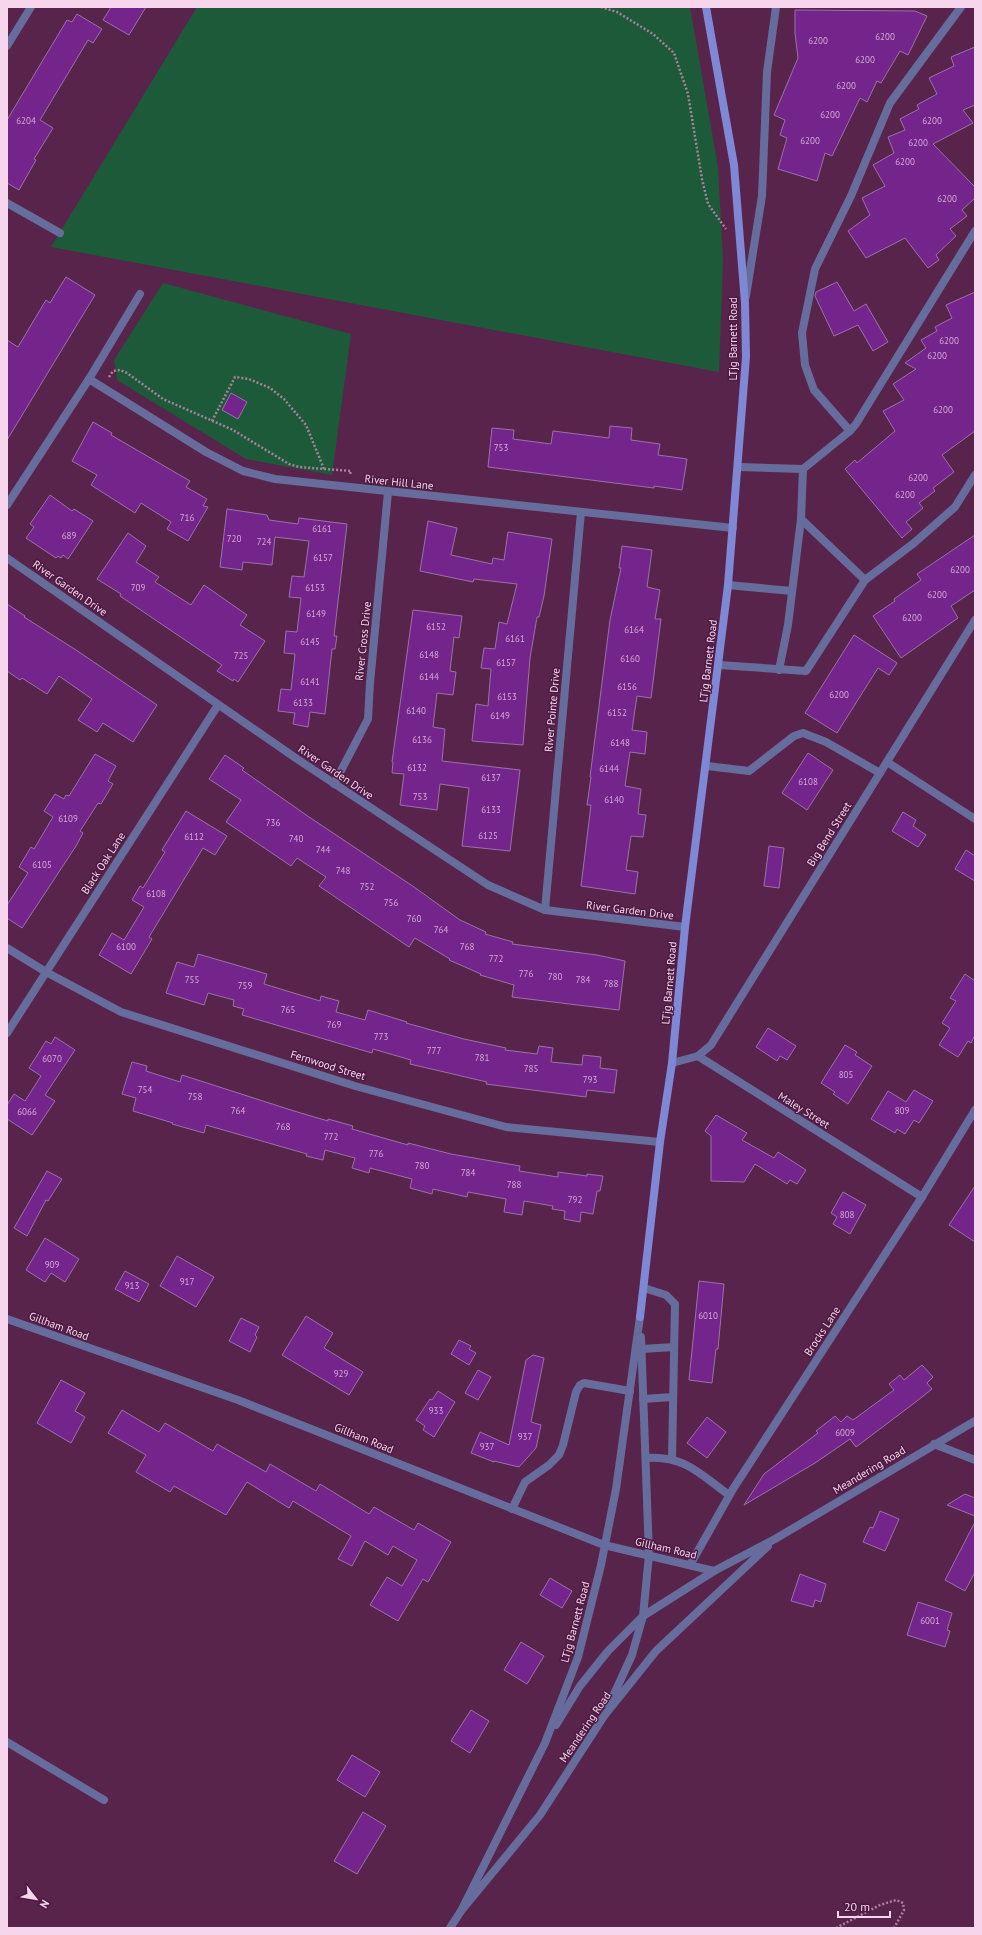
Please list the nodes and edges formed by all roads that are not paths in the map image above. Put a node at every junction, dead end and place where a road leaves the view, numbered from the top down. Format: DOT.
graph roads {
  1 [pos="31,7"];
  2 [pos="706,7"];
  3 [pos="776,7"];
  4 [pos="961,7"];
  5 [pos="7,46"];
  6 [pos="7,203"];
  7 [pos="975,231"];
  8 [pos="60,233"];
  9 [pos="140,294"];
  10 [pos="745,303"];
  11 [pos="89,379"];
  12 [pos="850,430"];
  13 [pos="738,467"];
  14 [pos="803,469"];
  15 [pos="975,475"];
  16 [pos="388,492"];
  17 [pos="7,505"];
  18 [pos="581,512"];
  19 [pos="801,519"];
  20 [pos="733,528"];
  21 [pos="7,558"];
  22 [pos="865,580"];
  23 [pos="728,585"];
  24 [pos="792,591"];
  25 [pos="975,620"];
  26 [pos="718,665"];
  27 [pos="779,670"];
  28 [pos="218,705"];
  29 [pos="887,762"];
  30 [pos="707,766"];
  31 [pos="880,773"];
  32 [pos="334,784"];
  33 [pos="975,819"];
  34 [pos="544,910"];
  35 [pos="685,928"];
  36 [pos="7,948"];
  37 [pos="46,972"];
  38 [pos="7,1033"];
  39 [pos="698,1056"];
  40 [pos="672,1063"];
  41 [pos="975,1110"];
  42 [pos="660,1142"];
  43 [pos="922,1197"];
  44 [pos="644,1288"];
  45 [pos="640,1317"];
  46 [pos="7,1319"];
  47 [pos="674,1347"];
  48 [pos="642,1349"];
  49 [pos="630,1391"];
  50 [pos="673,1397"];
  51 [pos="643,1399"];
  52 [pos="975,1421"];
  53 [pos="934,1444"];
  54 [pos="646,1458"];
  55 [pos="672,1459"];
  56 [pos="975,1460"];
  57 [pos="729,1495"];
  58 [pos="512,1509"];
  59 [pos="775,1539"];
  60 [pos="604,1545"];
  61 [pos="649,1555"];
  62 [pos="690,1565"];
  63 [pos="714,1571"];
  64 [pos="643,1616"];
  65 [pos="604,1716"];
  66 [pos="7,1742"];
  67 [pos="545,1743"];
  68 [pos="104,1800"];
  69 [pos="461,1912"];
  70 [pos="450,1928"];
  1 -- 5 [label="street"];
  2 -- 10 [label="street, LTjg Barnett Road"];
  3 -- 10 [label="street"];
  4 -- 12 [label="street"];
  6 -- 8 [label="street"];
  7 -- 12 [label="street"];
  9 -- 11 [label="street"];
  10 -- 13 [label="street, LTjg Barnett Road"];
  11 -- 16 [label="street, River Hill Lane"];
  11 -- 17 [label="street"];
  12 -- 14 [label="street"];
  13 -- 14 [label="street"];
  13 -- 20 [label="street, LTjg Barnett Road"];
  14 -- 19 [label="street"];
  15 -- 22 [label="street"];
  16 -- 18 [label="street, River Hill Lane"];
  16 -- 32 [label="street, River Cross Drive"];
  18 -- 20 [label="street, River Hill Lane"];
  18 -- 34 [label="street, River Pointe Drive"];
  19 -- 22 [label="street"];
  19 -- 24 [label="street"];
  20 -- 23 [label="street, LTjg Barnett Road"];
  21 -- 28 [label="street, River Garden Drive"];
  22 -- 27 [label="street"];
  23 -- 24 [label="street"];
  23 -- 26 [label="street, LTjg Barnett Road"];
  24 -- 27 [label="street"];
  25 -- 29 [label="street, Big Bend Street"];
  26 -- 27 [label="street"];
  26 -- 30 [label="street, LTjg Barnett Road"];
  28 -- 32 [label="street, River Garden Drive"];
  28 -- 37 [label="street, Black Oak Lane"];
  29 -- 31 [label="street, Big Bend Street"];
  29 -- 33 [label="street"];
  30 -- 31 [label="street"];
  30 -- 35 [label="street, LTjg Barnett Road"];
  31 -- 39 [label="street, Big Bend Street"];
  32 -- 34 [label="street, River Garden Drive"];
  34 -- 35 [label="street, River Garden Drive"];
  35 -- 40 [label="street, LTjg Barnett Road"];
  36 -- 37 [label="street, Fernwood Street"];
  37 -- 38 [label="street, Black Oak Lane"];
  37 -- 42 [label="street, Fernwood Street"];
  39 -- 40 [label="street"];
  39 -- 43 [label="street, Maley Street"];
  40 -- 42 [label="street, LTjg Barnett Road"];
  41 -- 43 [label="street, Brocks Lane"];
  42 -- 44 [label="street, LTjg Barnett Road"];
  43 -- 57 [label="street, Brocks Lane"];
  44 -- 45 [label="street, LTjg Barnett Road"];
  44 -- 47 [label="street"];
  45 -- 48 [label="street, LTjg Barnett Road"];
  45 -- 49 [label="street, LTjg Barnett Road"];
  46 -- 58 [label="street, Gillham Road"];
  47 -- 48 [label="street"];
  47 -- 50 [label="street"];
  48 -- 51 [label="street, LTjg Barnett Road"];
  49 -- 58 [label="street"];
  49 -- 60 [label="street, LTjg Barnett Road"];
  50 -- 51 [label="street"];
  50 -- 55 [label="street"];
  51 -- 54 [label="street, LTjg Barnett Road"];
  52 -- 53 [label="street, Meandering Road"];
  53 -- 56 [label="street"];
  53 -- 59 [label="street, Meandering Road"];
  54 -- 55 [label="street"];
  54 -- 61 [label="street, LTjg Barnett Road"];
  55 -- 57 [label="street"];
  57 -- 62 [label="street, Brocks Lane"];
  58 -- 60 [label="street, Gillham Road"];
  59 -- 63 [label="street, Meandering Road"];
  59 -- 65 [label="street, Meandering Road"];
  60 -- 61 [label="street, Gillham Road"];
  60 -- 67 [label="street, LTjg Barnett Road"];
  61 -- 62 [label="street, Gillham Road"];
  61 -- 64 [label="street, LTjg Barnett Road"];
  62 -- 63 [label="street, Gillham Road"];
  63 -- 64 [label="street, Meandering Road"];
  64 -- 65 [label="street, LTjg Barnett Road"];
  64 -- 67 [label="street, Meandering Road"];
  65 -- 69 [label="street, Meandering Road"];
  66 -- 68 [label="street"];
  67 -- 69 [label="street, LTjg Barnett Road"];
  69 -- 70 [label="street, Meandering Road"];
}
